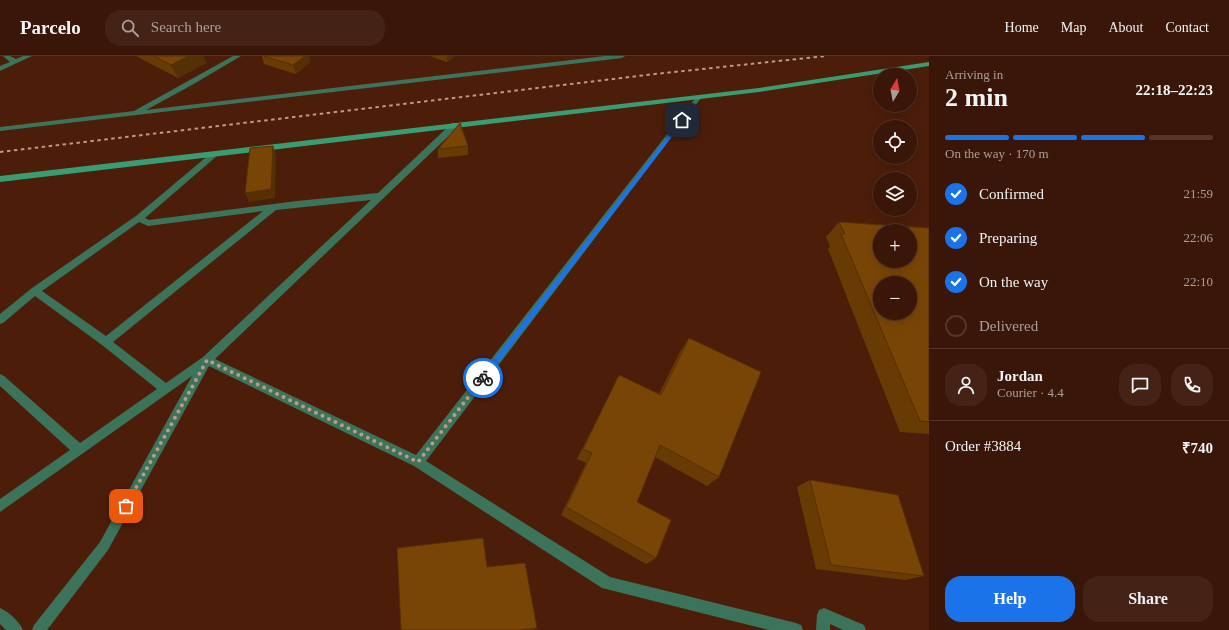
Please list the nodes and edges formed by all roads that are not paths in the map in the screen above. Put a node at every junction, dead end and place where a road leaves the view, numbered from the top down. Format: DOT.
graph roads {
  1 [pos="6,56"];
  2 [pos="29,56"];
  3 [pos="238,56"];
  4 [pos="622,56"];
  5 [pos="15,62"];
  6 [pos="929,64"];
  7 [pos="0,69"];
  8 [pos="699,97"];
  9 [pos="132,115"];
  10 [pos="455,125"];
  11 [pos="0,129"];
  12 [pos="214,155"];
  13 [pos="0,179"];
  14 [pos="380,196"];
  15 [pos="274,207"];
  16 [pos="138,218"];
  17 [pos="35,291"];
  18 [pos="0,320"];
  19 [pos="106,342"];
  20 [pos="207,360"];
  21 [pos="0,379"];
  22 [pos="165,390"];
  23 [pos="79,450"];
  24 [pos="418,462"];
  25 [pos="0,506"];
  26 [pos="0,615"];
  27 [pos="824,615"];
  28 [pos="16,630"];
  29 [pos="39,630"];
  30 [pos="796,630"];
  31 [pos="818,630"];
  32 [pos="823,630"];
  33 [pos="858,630"];
  1 -- 5 [label="street"];
  2 -- 5 [label="street"];
  3 -- 9 [label="street"];
  4 -- 9 [label="street"];
  5 -- 7 [label="street"];
  6 -- 8 [label="street"];
  8 -- 10 [label="street"];
  8 -- 24 [label="street"];
  9 -- 11 [label="street"];
  10 -- 12 [label="street"];
  10 -- 14 [label="street"];
  12 -- 13 [label="street"];
  12 -- 16 [label="street"];
  14 -- 15 [label="street"];
  14 -- 20 [label="street"];
  15 -- 16 [label="street"];
  15 -- 19 [label="street"];
  16 -- 17 [label="street"];
  17 -- 18 [label="street"];
  17 -- 19 [label="street"];
  19 -- 22 [label="street"];
  20 -- 22 [label="street"];
  20 -- 24 [label="street"];
  20 -- 29 [label="street"];
  21 -- 23 [label="street"];
  22 -- 23 [label="street"];
  23 -- 25 [label="street"];
  24 -- 30 [label="street"];
  26 -- 28 [label="street"];
  27 -- 31 [label="street"];
  27 -- 32 [label="street"];
  27 -- 33 [label="street"];
}
